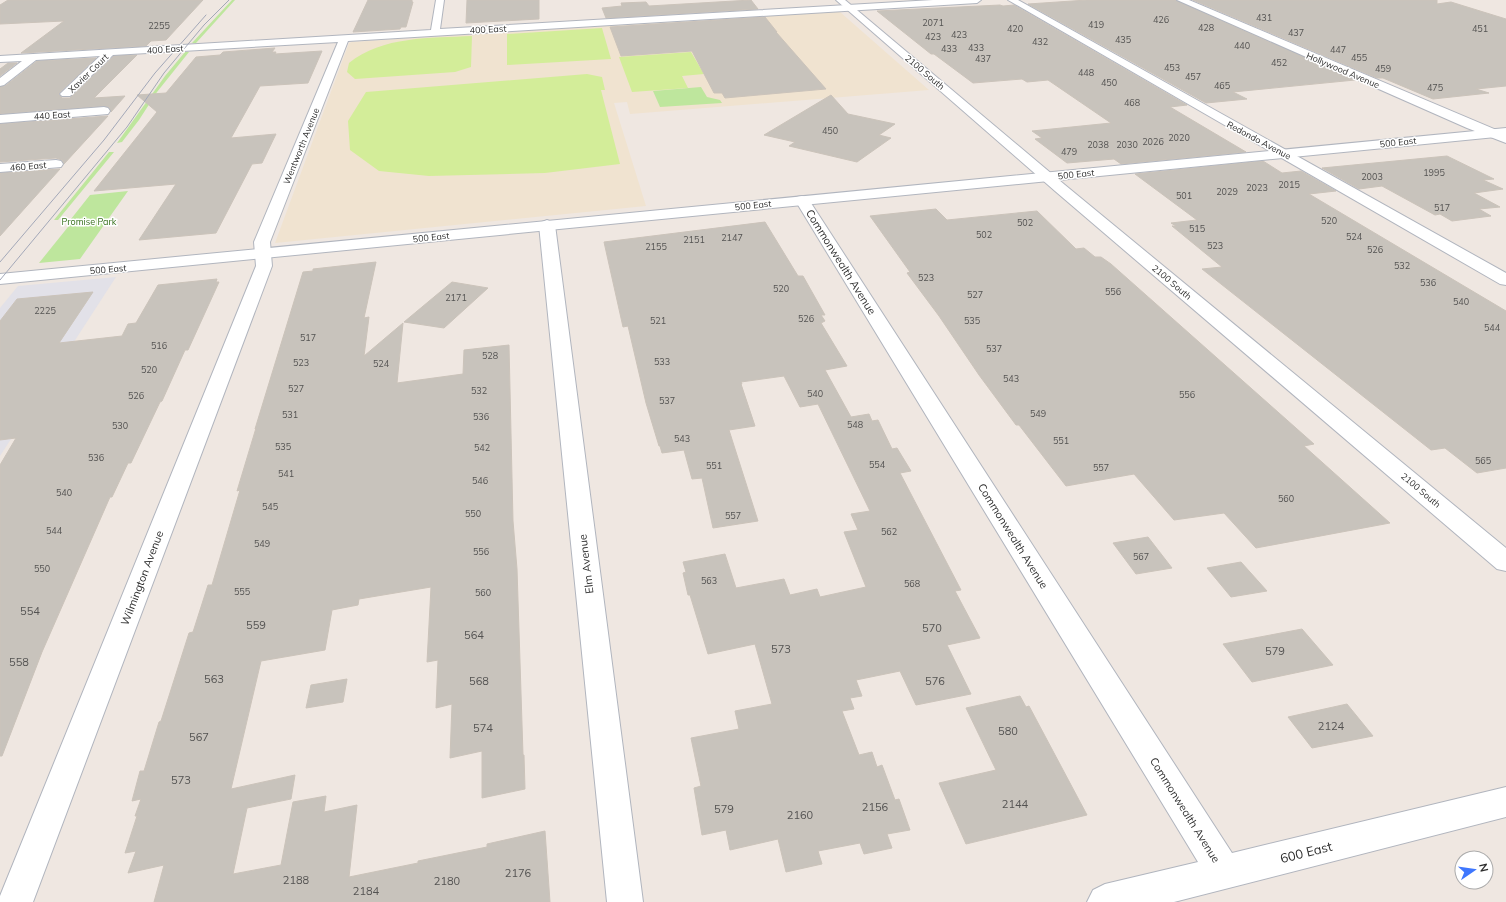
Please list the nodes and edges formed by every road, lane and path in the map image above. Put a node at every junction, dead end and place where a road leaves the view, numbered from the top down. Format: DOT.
graph roads {
  1 [pos="440,0"];
  2 [pos="840,0"];
  3 [pos="977,0"];
  4 [pos="1012,0"];
  5 [pos="1181,0"];
  6 [pos="849,7"];
  7 [pos="435,33"];
  8 [pos="344,38"];
  9 [pos="110,52"];
  10 [pos="32,58"];
  11 [pos="0,60"];
  12 [pos="0,83"];
  13 [pos="66,94"];
  14 [pos="104,111"];
  15 [pos="0,119"];
  16 [pos="1506,132"];
  17 [pos="1491,133"];
  18 [pos="1506,139"];
  19 [pos="1284,154"];
  20 [pos="56,164"];
  21 [pos="0,168"];
  22 [pos="1048,177"];
  23 [pos="802,200"];
  24 [pos="547,225"];
  25 [pos="263,254"];
  26 [pos="0,279"];
  27 [pos="1506,280"];
  28 [pos="1506,562"];
  29 [pos="1506,802"];
  30 [pos="1224,872"];
  31 [pos="15,902"];
  32 [pos="625,902"];
  33 [pos="1105,902"];
  1 -- 7 [label="street"];
  2 -- 6 [label="street, 2100 South"];
  3 -- 6 [label="street, 400 East"];
  4 -- 19 [label="street, Redondo Avenue"];
  5 -- 17 [label="street, Hollywood Avenue"];
  6 -- 7 [label="street, 400 East"];
  6 -- 22 [label="street, 2100 South"];
  7 -- 8 [label="street, 400 East"];
  8 -- 9 [label="street, 400 East"];
  8 -- 25 [label="street, Wentworth Avenue"];
  9 -- 10 [label="street, 400 East"];
  9 -- 13 [label="street, Xavier Court"];
  10 -- 11 [label="street, 400 East"];
  10 -- 12 [label="street"];
  14 -- 15 [label="street, 440 East"];
  16 -- 17 [label="street, 500 East"];
  17 -- 18 [label="street, Hollywood Avenue"];
  17 -- 19 [label="street, 500 East"];
  19 -- 22 [label="street, 500 East"];
  19 -- 27 [label="street, Redondo Avenue"];
  20 -- 21 [label="street, 460 East"];
  22 -- 23 [label="street, 500 East"];
  22 -- 28 [label="street, 2100 South"];
  23 -- 24 [label="street, 500 East"];
  23 -- 30 [label="street, Commonwealth Avenue"];
  24 -- 25 [label="street, 500 East"];
  24 -- 32 [label="street, Elm Avenue"];
  25 -- 26 [label="street, 500 East"];
  25 -- 31 [label="street, Wilmington Avenue"];
  29 -- 30 [label="street, 600 East"];
  30 -- 33 [label="street, 600 East"];
}
